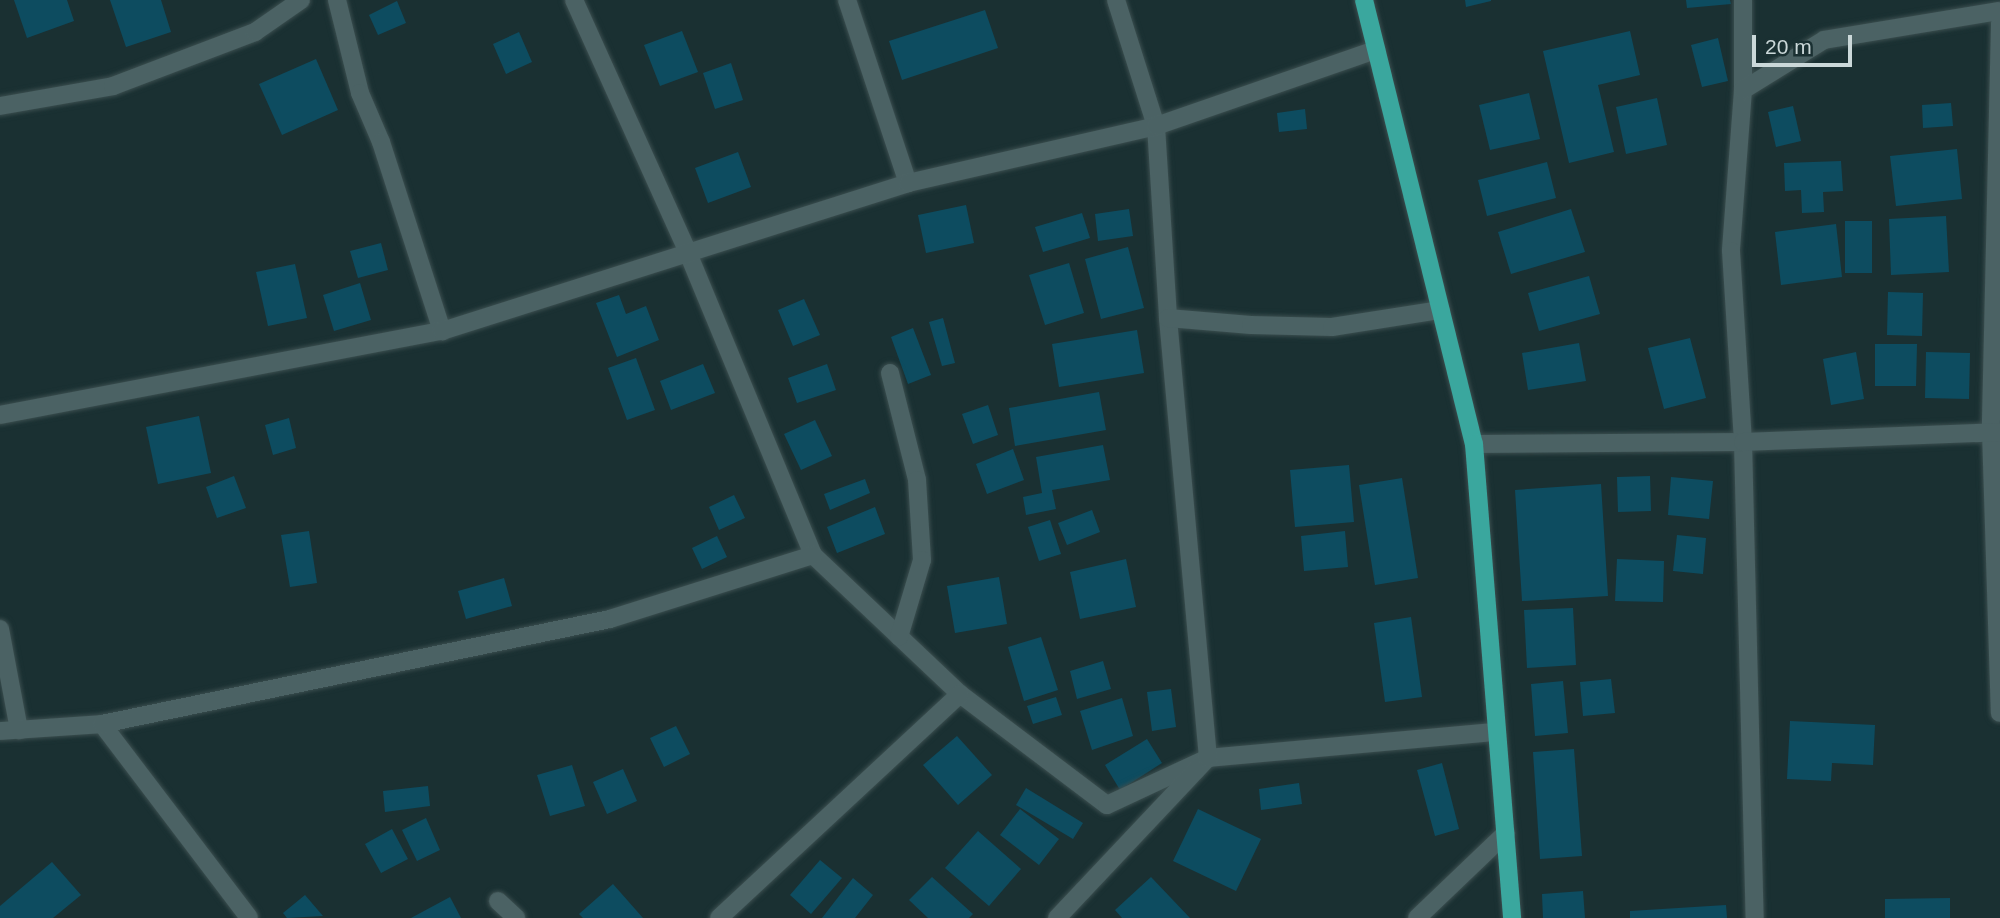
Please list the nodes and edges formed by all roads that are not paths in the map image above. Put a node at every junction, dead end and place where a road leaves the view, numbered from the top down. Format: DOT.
graph roads {
  1 [pos="301,0"];
  2 [pos="337,0"];
  3 [pos="574,0"];
  4 [pos="847,0"];
  5 [pos="1116,0"];
  6 [pos="1364,0"];
  7 [pos="1743,0"];
  8 [pos="2000,11"];
  9 [pos="2000,23"];
  10 [pos="1376,50"];
  11 [pos="1743,90"];
  12 [pos="0,106"];
  13 [pos="1156,125"];
  14 [pos="908,183"];
  15 [pos="688,253"];
  16 [pos="1441,310"];
  17 [pos="1168,318"];
  18 [pos="442,331"];
  19 [pos="890,373"];
  20 [pos="0,415"];
  21 [pos="1995,432"];
  22 [pos="1743,442"];
  23 [pos="1474,444"];
  24 [pos="813,555"];
  25 [pos="0,629"];
  26 [pos="900,637"];
  27 [pos="960,694"];
  28 [pos="2000,713"];
  29 [pos="102,724"];
  30 [pos="19,730"];
  31 [pos="0,731"];
  32 [pos="1496,732"];
  33 [pos="1208,758"];
  34 [pos="1506,832"];
  35 [pos="498,901"];
  36 [pos="249,918"];
  37 [pos="516,918"];
  38 [pos="719,918"];
  39 [pos="1057,918"];
  40 [pos="1417,918"];
  41 [pos="1512,918"];
  42 [pos="1755,918"];
  1 -- 12 [label="street"];
  2 -- 18 [label="street"];
  3 -- 15 [label="street"];
  4 -- 14 [label="street"];
  5 -- 13 [label="street"];
  6 -- 10 [label="main road"];
  7 -- 11 [label="street"];
  8 -- 11 [label="street"];
  9 -- 21 [label="street"];
  10 -- 13 [label="street"];
  10 -- 16 [label="main road"];
  11 -- 22 [label="street"];
  13 -- 14 [label="street"];
  13 -- 17 [label="street"];
  14 -- 15 [label="street"];
  15 -- 18 [label="street"];
  15 -- 24 [label="street"];
  16 -- 17 [label="street"];
  16 -- 23 [label="main road"];
  17 -- 33 [label="street"];
  18 -- 20 [label="street"];
  19 -- 26 [label="street"];
  21 -- 22 [label="street"];
  21 -- 28 [label="street"];
  22 -- 23 [label="street"];
  22 -- 42 [label="street"];
  23 -- 32 [label="main road"];
  24 -- 26 [label="street"];
  24 -- 29 [label="street"];
  25 -- 30 [label="street"];
  26 -- 27 [label="street"];
  27 -- 33 [label="street"];
  27 -- 38 [label="street"];
  29 -- 30 [label="street"];
  29 -- 36 [label="street"];
  30 -- 31 [label="street"];
  32 -- 33 [label="street"];
  32 -- 34 [label="main road"];
  33 -- 39 [label="street"];
  34 -- 40 [label="street"];
  34 -- 41 [label="main road"];
  35 -- 37 [label="street"];
}
